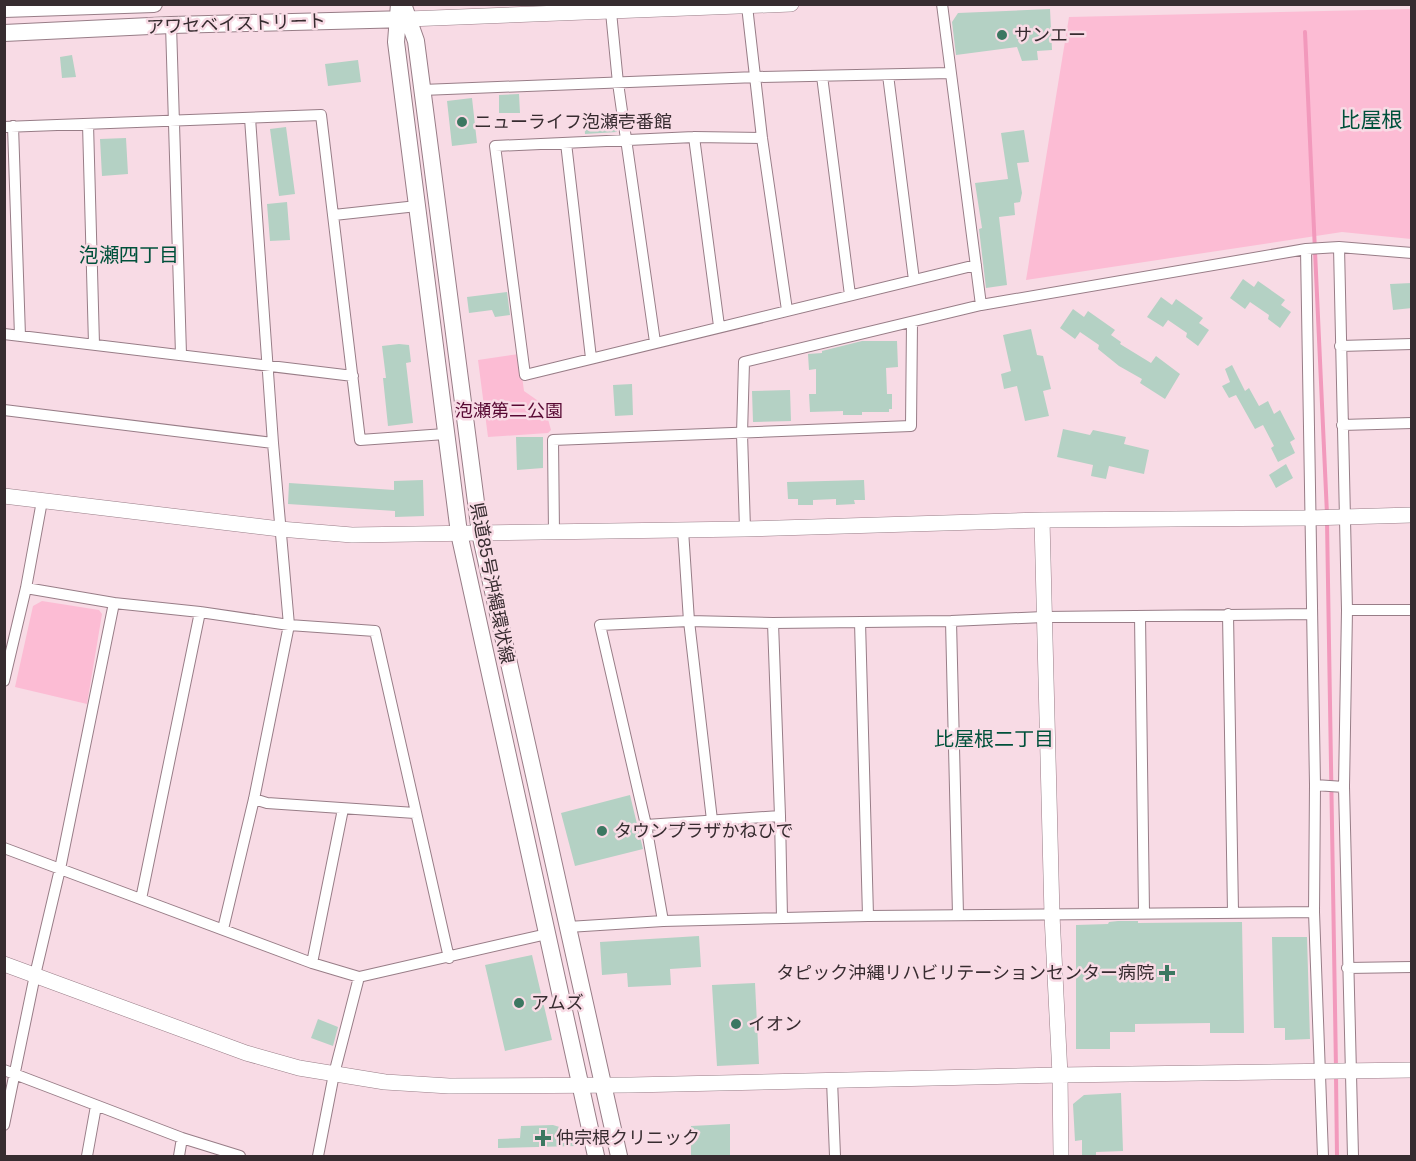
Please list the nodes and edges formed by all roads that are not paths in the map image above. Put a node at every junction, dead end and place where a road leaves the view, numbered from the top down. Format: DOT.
graph roads {
  1 [pos="154,4"];
  2 [pos="791,4"];
  3 [pos="942,4"];
  4 [pos="747,6"];
  5 [pos="4,9"];
  6 [pos="402,12"];
  7 [pos="610,12"];
  8 [pos="171,25"];
  9 [pos="4,33"];
  10 [pos="951,73"];
  11 [pos="888,75"];
  12 [pos="822,76"];
  13 [pos="757,77"];
  14 [pos="618,83"];
  15 [pos="422,90"];
  16 [pos="250,118"];
  17 [pos="175,120"];
  18 [pos="88,124"];
  19 [pos="9,127"];
  20 [pos="694,137"];
  21 [pos="762,138"];
  22 [pos="626,140"];
  23 [pos="566,143"];
  24 [pos="417,206"];
  25 [pos="334,215"];
  26 [pos="1339,247"];
  27 [pos="1306,249"];
  28 [pos="1412,253"];
  29 [pos="976,265"];
  30 [pos="914,280"];
  31 [pos="850,295"];
  32 [pos="981,305"];
  33 [pos="788,310"];
  34 [pos="912,322"];
  35 [pos="719,326"];
  36 [pos="4,334"];
  37 [pos="20,336"];
  38 [pos="655,342"];
  39 [pos="94,344"];
  40 [pos="1412,344"];
  41 [pos="1340,346"];
  42 [pos="181,354"];
  43 [pos="591,358"];
  44 [pos="267,365"];
  45 [pos="354,376"];
  46 [pos="4,410"];
  47 [pos="1412,423"];
  48 [pos="1342,425"];
  49 [pos="446,434"];
  50 [pos="742,434"];
  51 [pos="273,442"];
  52 [pos="4,496"];
  53 [pos="42,501"];
  54 [pos="1412,515"];
  55 [pos="1340,517"];
  56 [pos="1314,518"];
  57 [pos="1042,520"];
  58 [pos="280,529"];
  59 [pos="745,529"];
  60 [pos="683,530"];
  61 [pos="459,533"];
  62 [pos="480,533"];
  63 [pos="555,533"];
  64 [pos="26,588"];
  65 [pos="114,603"];
  66 [pos="1347,610"];
  67 [pos="1412,610"];
  68 [pos="200,612"];
  69 [pos="1228,614"];
  70 [pos="1312,614"];
  71 [pos="1140,616"];
  72 [pos="1044,617"];
  73 [pos="689,621"];
  74 [pos="951,621"];
  75 [pos="860,622"];
  76 [pos="773,623"];
  77 [pos="289,625"];
  78 [pos="4,681"];
  79 [pos="1315,785"];
  80 [pos="1344,787"];
  81 [pos="254,799"];
  82 [pos="343,809"];
  83 [pos="416,813"];
  84 [pos="780,816"];
  85 [pos="712,820"];
  86 [pos="646,825"];
  87 [pos="4,848"];
  88 [pos="60,869"];
  89 [pos="141,899"];
  90 [pos="1144,912"];
  91 [pos="1233,912"];
  92 [pos="1314,912"];
  93 [pos="958,915"];
  94 [pos="1052,915"];
  95 [pos="868,916"];
  96 [pos="782,918"];
  97 [pos="663,921"];
  98 [pos="568,927"];
  99 [pos="223,929"];
  100 [pos="547,934"];
  101 [pos="449,958"];
  102 [pos="312,963"];
  103 [pos="4,964"];
  104 [pos="1412,967"];
  105 [pos="1347,968"];
  106 [pos="35,975"];
  107 [pos="359,977"];
  108 [pos="1412,1070"];
  109 [pos="1350,1071"];
  110 [pos="10,1072"];
  111 [pos="1323,1072"];
  112 [pos="334,1074"];
  113 [pos="1060,1075"];
  114 [pos="832,1080"];
  115 [pos="580,1085"];
  116 [pos="602,1085"];
  117 [pos="96,1106"];
  118 [pos="4,1125"];
  119 [pos="182,1138"];
  120 [pos="87,1156"];
  121 [pos="178,1156"];
  122 [pos="240,1156"];
  123 [pos="318,1156"];
  124 [pos="596,1156"];
  125 [pos="619,1156"];
  126 [pos="835,1156"];
  127 [pos="1061,1156"];
  128 [pos="1323,1156"];
  129 [pos="1353,1156"];
  1 -- 5 [label="main road, アワセベイストリート"];
  2 -- 4 [label="street, アワセベイストリート"];
  3 -- 10 [label="street"];
  4 -- 7 [label="street, アワセベイストリート"];
  4 -- 13 [label="street"];
  6 -- 7 [label="street, アワセベイストリート"];
  6 -- 8 [label="main road, アワセベイストリート"];
  6 -- 15 [label="main road, 県道85号沖縄環状線"];
  6 -- 24 [label="main road, 県道85号沖縄環状線"];
  7 -- 14 [label="street"];
  8 -- 9 [label="main road, アワセベイストリート"];
  8 -- 17 [label="street"];
  10 -- 11 [label="street"];
  10 -- 29 [label="street"];
  11 -- 12 [label="street"];
  11 -- 30 [label="street"];
  12 -- 13 [label="street"];
  12 -- 31 [label="street"];
  13 -- 14 [label="street"];
  13 -- 21 [label="street"];
  14 -- 15 [label="street"];
  14 -- 22 [label="street"];
  15 -- 62 [label="main road, 県道85号沖縄環状線"];
  16 -- 17 [label="street"];
  16 -- 25 [label="street"];
  16 -- 44 [label="street"];
  17 -- 18 [label="street"];
  17 -- 42 [label="street"];
  18 -- 19 [label="street"];
  18 -- 39 [label="street"];
  19 -- 37 [label="street"];
  20 -- 21 [label="street"];
  20 -- 22 [label="street"];
  20 -- 35 [label="street"];
  21 -- 33 [label="street"];
  22 -- 23 [label="street"];
  22 -- 38 [label="street"];
  23 -- 43 [label="street"];
  23 -- 43 [label="street"];
  24 -- 25 [label="street"];
  24 -- 49 [label="main road, 県道85号沖縄環状線"];
  25 -- 45 [label="street"];
  26 -- 27 [label="street"];
  26 -- 28 [label="street"];
  26 -- 41 [label="street"];
  27 -- 32 [label="street"];
  27 -- 56 [label="street"];
  29 -- 30 [label="street"];
  29 -- 32 [label="street"];
  30 -- 31 [label="street"];
  31 -- 33 [label="street"];
  32 -- 34 [label="street"];
  33 -- 35 [label="street"];
  34 -- 50 [label="street"];
  34 -- 50 [label="street"];
  35 -- 38 [label="street"];
  36 -- 37 [label="street"];
  37 -- 39 [label="street"];
  38 -- 43 [label="street"];
  39 -- 42 [label="street"];
  40 -- 41 [label="street"];
  41 -- 48 [label="street"];
  42 -- 44 [label="street"];
  44 -- 45 [label="street"];
  44 -- 51 [label="street"];
  45 -- 49 [label="street"];
  46 -- 51 [label="street"];
  47 -- 48 [label="street"];
  48 -- 55 [label="street"];
  49 -- 61 [label="main road, 県道85号沖縄環状線"];
  50 -- 59 [label="street"];
  50 -- 63 [label="street"];
  51 -- 58 [label="street"];
  52 -- 53 [label="street"];
  53 -- 58 [label="street"];
  53 -- 64 [label="street"];
  54 -- 55 [label="street"];
  55 -- 56 [label="street"];
  55 -- 66 [label="street"];
  56 -- 57 [label="street"];
  56 -- 70 [label="street"];
  57 -- 59 [label="street"];
  57 -- 72 [label="street"];
  58 -- 61 [label="street"];
  58 -- 77 [label="street"];
  59 -- 60 [label="street"];
  60 -- 63 [label="street"];
  60 -- 73 [label="street"];
  61 -- 62 [label="street"];
  61 -- 100 [label="main road, 県道85号沖縄環状線"];
  62 -- 63 [label="street"];
  62 -- 98 [label="main road, 県道85号沖縄環状線"];
  64 -- 65 [label="street"];
  64 -- 78 [label="street"];
  65 -- 68 [label="street"];
  65 -- 88 [label="street"];
  66 -- 67 [label="street"];
  66 -- 80 [label="street"];
  68 -- 77 [label="street"];
  68 -- 89 [label="street"];
  69 -- 70 [label="street"];
  69 -- 71 [label="street"];
  69 -- 91 [label="street"];
  70 -- 79 [label="street"];
  71 -- 72 [label="street"];
  71 -- 90 [label="street"];
  72 -- 74 [label="street"];
  72 -- 94 [label="street"];
  73 -- 76 [label="street"];
  73 -- 85 [label="street"];
  73 -- 86 [label="street"];
  74 -- 75 [label="street"];
  74 -- 93 [label="street"];
  75 -- 76 [label="street"];
  75 -- 95 [label="street"];
  76 -- 84 [label="street"];
  77 -- 81 [label="street"];
  77 -- 83 [label="street"];
  79 -- 80 [label="street"];
  79 -- 92 [label="street"];
  80 -- 105 [label="street"];
  81 -- 82 [label="street"];
  81 -- 99 [label="street"];
  82 -- 83 [label="street"];
  82 -- 102 [label="street"];
  83 -- 101 [label="street"];
  84 -- 85 [label="street"];
  84 -- 96 [label="street"];
  85 -- 86 [label="street"];
  86 -- 97 [label="street"];
  87 -- 88 [label="street"];
  88 -- 89 [label="street"];
  88 -- 106 [label="street"];
  89 -- 99 [label="street"];
  90 -- 91 [label="street"];
  90 -- 94 [label="street"];
  91 -- 92 [label="street"];
  92 -- 111 [label="street"];
  93 -- 94 [label="street"];
  93 -- 95 [label="street"];
  94 -- 113 [label="street"];
  95 -- 96 [label="street"];
  96 -- 97 [label="street"];
  97 -- 98 [label="street"];
  98 -- 116 [label="main road, 県道85号沖縄環状線"];
  99 -- 102 [label="street"];
  100 -- 101 [label="street"];
  100 -- 115 [label="main road, 県道85号沖縄環状線"];
  101 -- 107 [label="street"];
  102 -- 107 [label="street"];
  103 -- 106 [label="street"];
  104 -- 105 [label="street"];
  105 -- 109 [label="street"];
  106 -- 110 [label="street"];
  106 -- 112 [label="street"];
  107 -- 112 [label="street"];
  108 -- 109 [label="street"];
  109 -- 111 [label="street"];
  109 -- 129 [label="street"];
  110 -- 117 [label="street"];
  110 -- 118 [label="street"];
  111 -- 113 [label="street"];
  111 -- 128 [label="street"];
  112 -- 115 [label="street"];
  112 -- 123 [label="street"];
  113 -- 114 [label="street"];
  113 -- 127 [label="street"];
  114 -- 116 [label="street"];
  114 -- 126 [label="street"];
  115 -- 116 [label="street"];
  115 -- 124 [label="main road, 県道85号沖縄環状線"];
  116 -- 125 [label="main road, 県道85号沖縄環状線"];
  117 -- 119 [label="street"];
  117 -- 120 [label="street"];
  119 -- 121 [label="street"];
  119 -- 122 [label="street"];
}
